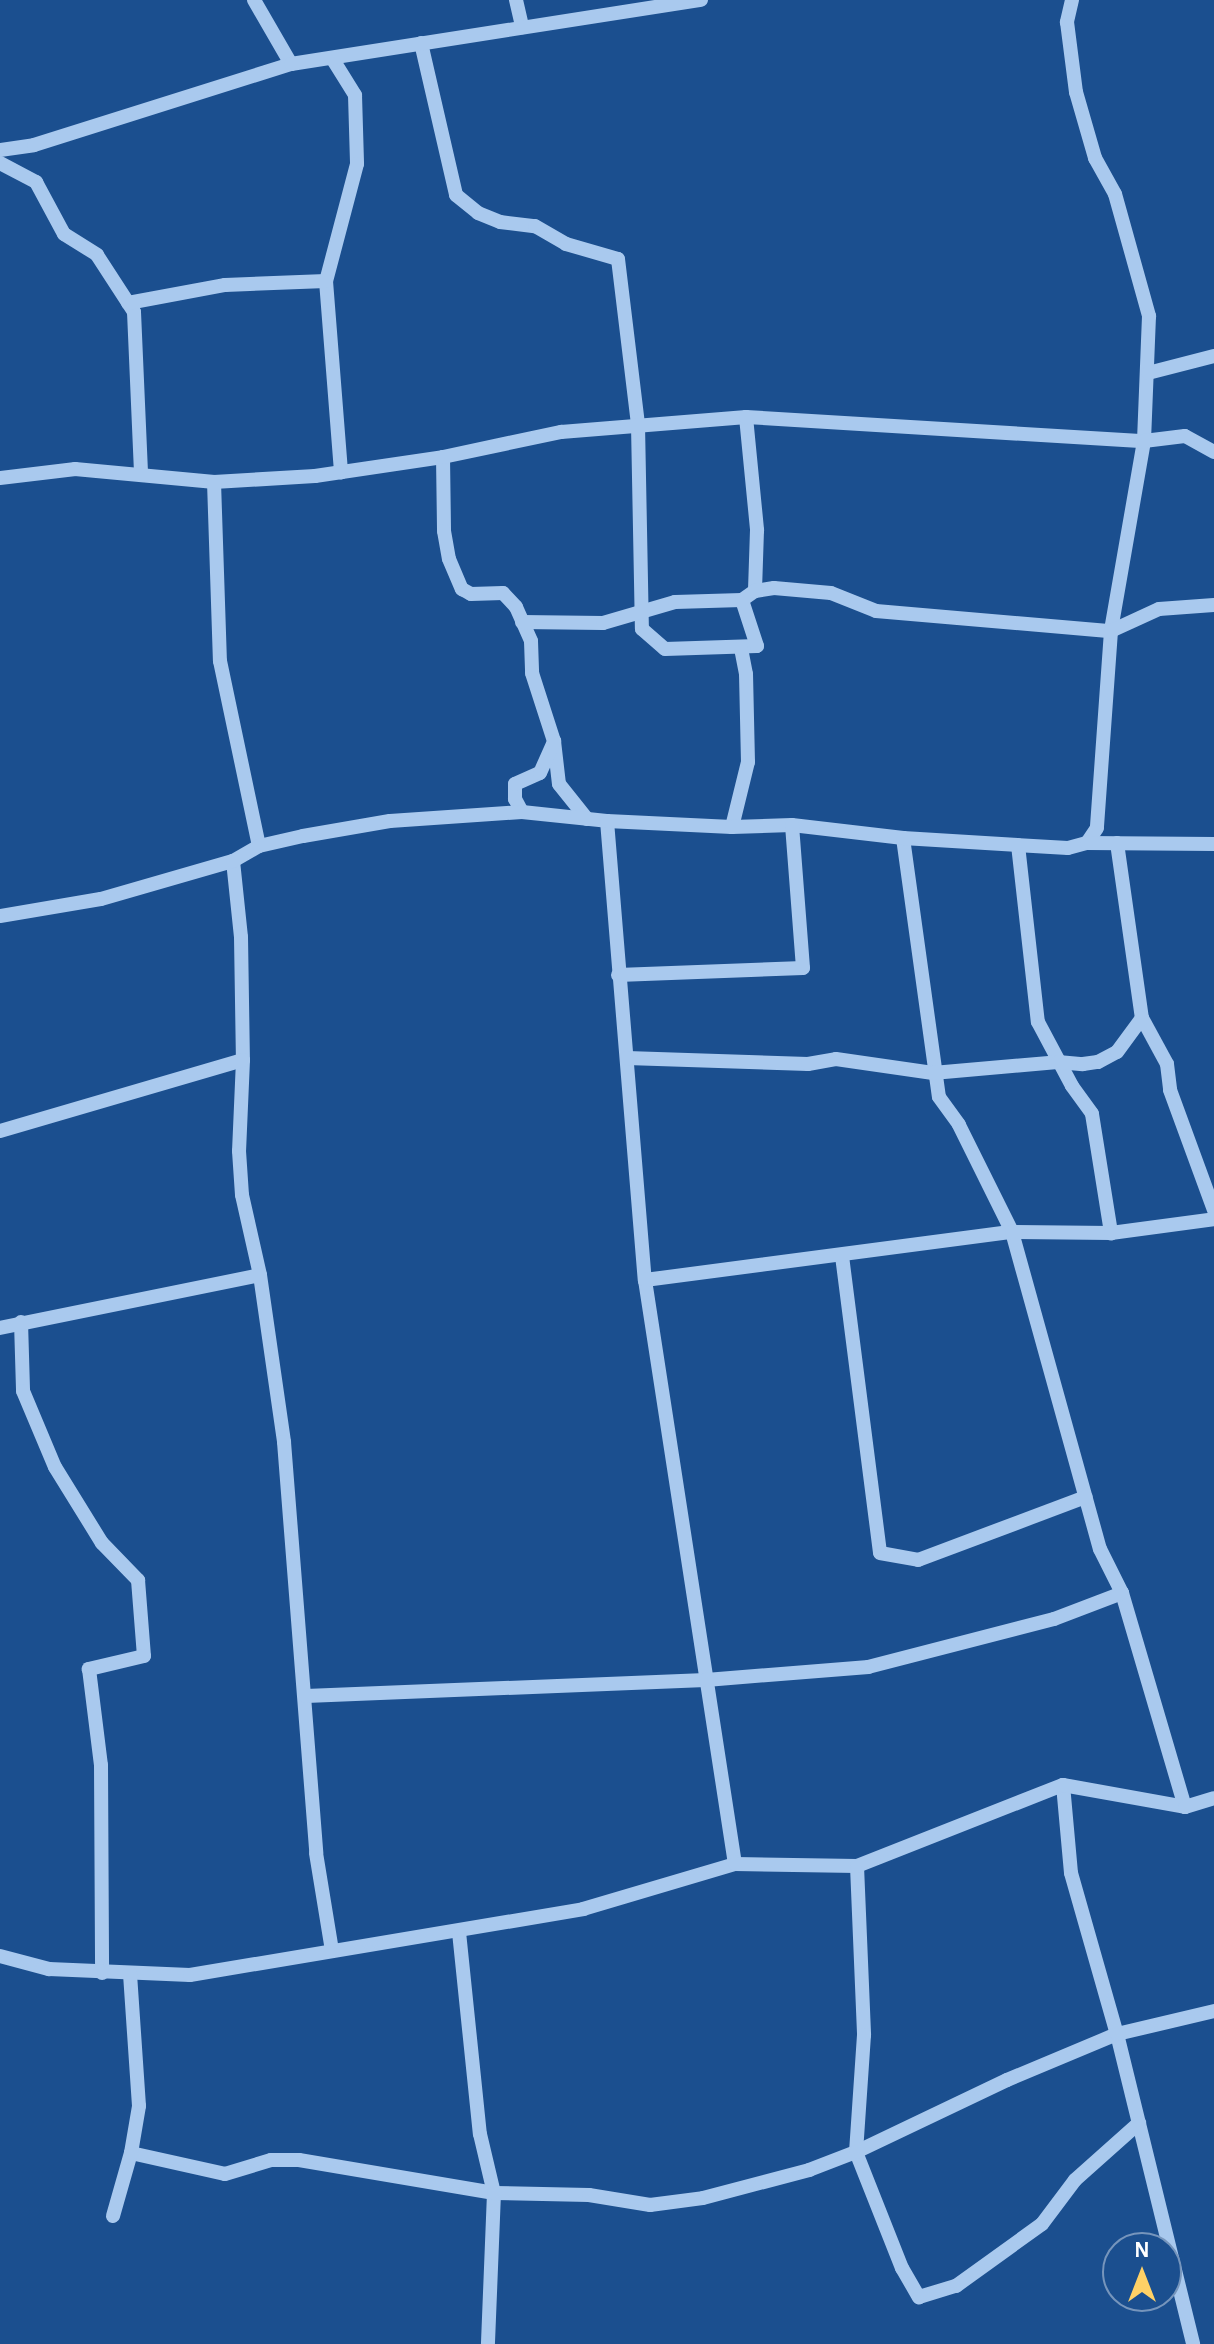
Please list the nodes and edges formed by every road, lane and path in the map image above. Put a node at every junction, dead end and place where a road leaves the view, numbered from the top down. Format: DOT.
graph roads {
  1 [pos="254,0"];
  2 [pos="516,0"];
  3 [pos="701,0"];
  4 [pos="1072,0"];
  5 [pos="522,27"];
  6 [pos="421,43"];
  7 [pos="332,58"];
  8 [pos="291,64"];
  9 [pos="0,150"];
  10 [pos="0,163"];
  11 [pos="326,281"];
  12 [pos="128,303"];
  13 [pos="1214,356"];
  14 [pos="1148,373"];
  15 [pos="746,417"];
  16 [pos="638,425"];
  17 [pos="1144,441"];
  18 [pos="1214,452"];
  19 [pos="443,457"];
  20 [pos="341,472"];
  21 [pos="141,475"];
  22 [pos="0,478"];
  23 [pos="214,482"];
  24 [pos="755,591"];
  25 [pos="742,600"];
  26 [pos="1214,605"];
  27 [pos="642,613"];
  28 [pos="522,622"];
  29 [pos="1111,631"];
  30 [pos="741,648"];
  31 [pos="554,741"];
  32 [pos="522,812"];
  33 [pos="587,819"];
  34 [pos="607,821"];
  35 [pos="792,825"];
  36 [pos="732,827"];
  37 [pos="903,838"];
  38 [pos="1087,843"];
  39 [pos="1117,843"];
  40 [pos="1214,844"];
  41 [pos="1018,845"];
  42 [pos="259,846"];
  43 [pos="233,861"];
  44 [pos="0,916"];
  45 [pos="618,975"];
  46 [pos="1142,1018"];
  47 [pos="627,1058"];
  48 [pos="243,1060"];
  49 [pos="1058,1062"];
  50 [pos="933,1073"];
  51 [pos="0,1131"];
  52 [pos="1214,1210"];
  53 [pos="1214,1219"];
  54 [pos="1012,1232"];
  55 [pos="1111,1233"];
  56 [pos="842,1256"];
  57 [pos="260,1275"];
  58 [pos="645,1280"];
  59 [pos="21,1322"];
  60 [pos="0,1328"];
  61 [pos="1086,1497"];
  62 [pos="1122,1593"];
  63 [pos="706,1680"];
  64 [pos="306,1696"];
  65 [pos="1063,1785"];
  66 [pos="1214,1798"];
  67 [pos="1185,1807"];
  68 [pos="735,1864"];
  69 [pos="857,1866"];
  70 [pos="459,1932"];
  71 [pos="332,1951"];
  72 [pos="0,1956"];
  73 [pos="102,1973"];
  74 [pos="130,1973"];
  75 [pos="1214,2011"];
  76 [pos="1117,2034"];
  77 [pos="1139,2123"];
  78 [pos="856,2152"];
  79 [pos="131,2153"];
  80 [pos="494,2193"];
  81 [pos="113,2216"];
  82 [pos="488,2344"];
  83 [pos="1193,2344"];
  1 -- 8 [label="street"];
  2 -- 5 [label="street"];
  3 -- 5 [label="street"];
  4 -- 14 [label="street"];
  5 -- 6 [label="street"];
  6 -- 7 [label="street"];
  6 -- 16 [label="street"];
  7 -- 8 [label="street"];
  7 -- 11 [label="street"];
  8 -- 9 [label="street"];
  10 -- 12 [label="street"];
  11 -- 12 [label="street"];
  11 -- 20 [label="street"];
  12 -- 21 [label="street"];
  13 -- 14 [label="street"];
  14 -- 17 [label="street"];
  15 -- 16 [label="street"];
  15 -- 17 [label="street"];
  15 -- 24 [label="street"];
  16 -- 19 [label="street"];
  16 -- 27 [label="street"];
  17 -- 18 [label="street"];
  17 -- 29 [label="street"];
  19 -- 20 [label="street"];
  19 -- 28 [label="street"];
  20 -- 23 [label="street"];
  21 -- 22 [label="street"];
  21 -- 23 [label="street"];
  23 -- 42 [label="street"];
  24 -- 25 [label="street"];
  24 -- 29 [label="street"];
  25 -- 27 [label="street"];
  25 -- 30 [label="street"];
  26 -- 29 [label="street"];
  27 -- 28 [label="street"];
  27 -- 30 [label="street"];
  28 -- 31 [label="street"];
  29 -- 38 [label="street"];
  30 -- 36 [label="street"];
  31 -- 32 [label="street"];
  31 -- 33 [label="street"];
  32 -- 33 [label="street"];
  32 -- 42 [label="street"];
  33 -- 34 [label="street"];
  34 -- 36 [label="street"];
  34 -- 45 [label="street"];
  35 -- 36 [label="street"];
  35 -- 37 [label="street"];
  35 -- 45 [label="street"];
  37 -- 41 [label="street"];
  37 -- 50 [label="street"];
  38 -- 39 [label="street"];
  38 -- 41 [label="street"];
  39 -- 40 [label="street"];
  39 -- 46 [label="street"];
  41 -- 49 [label="street"];
  42 -- 43 [label="street"];
  43 -- 44 [label="street"];
  43 -- 48 [label="street"];
  45 -- 47 [label="street"];
  46 -- 49 [label="street"];
  46 -- 52 [label="street"];
  47 -- 50 [label="street"];
  47 -- 58 [label="street"];
  48 -- 51 [label="street"];
  48 -- 57 [label="street"];
  49 -- 50 [label="street"];
  49 -- 55 [label="street"];
  50 -- 54 [label="street"];
  53 -- 55 [label="street"];
  54 -- 55 [label="street"];
  54 -- 56 [label="street"];
  54 -- 61 [label="street"];
  56 -- 58 [label="street"];
  56 -- 61 [label="street"];
  57 -- 59 [label="street"];
  57 -- 64 [label="street"];
  58 -- 63 [label="street"];
  59 -- 60 [label="street"];
  59 -- 73 [label="street"];
  61 -- 62 [label="street"];
  62 -- 63 [label="street"];
  62 -- 67 [label="street"];
  63 -- 64 [label="street"];
  63 -- 68 [label="street"];
  64 -- 71 [label="street"];
  65 -- 67 [label="street"];
  65 -- 69 [label="street"];
  65 -- 76 [label="street"];
  66 -- 67 [label="street"];
  68 -- 69 [label="street"];
  68 -- 70 [label="street"];
  69 -- 78 [label="street"];
  70 -- 71 [label="street"];
  70 -- 80 [label="street"];
  71 -- 74 [label="street"];
  72 -- 73 [label="street"];
  73 -- 74 [label="street"];
  74 -- 79 [label="street"];
  75 -- 76 [label="street"];
  76 -- 77 [label="street"];
  76 -- 78 [label="street"];
  77 -- 78 [label="street"];
  77 -- 83 [label="street"];
  78 -- 80 [label="street"];
  79 -- 80 [label="street"];
  79 -- 81 [label="street"];
  80 -- 82 [label="street"];
}
